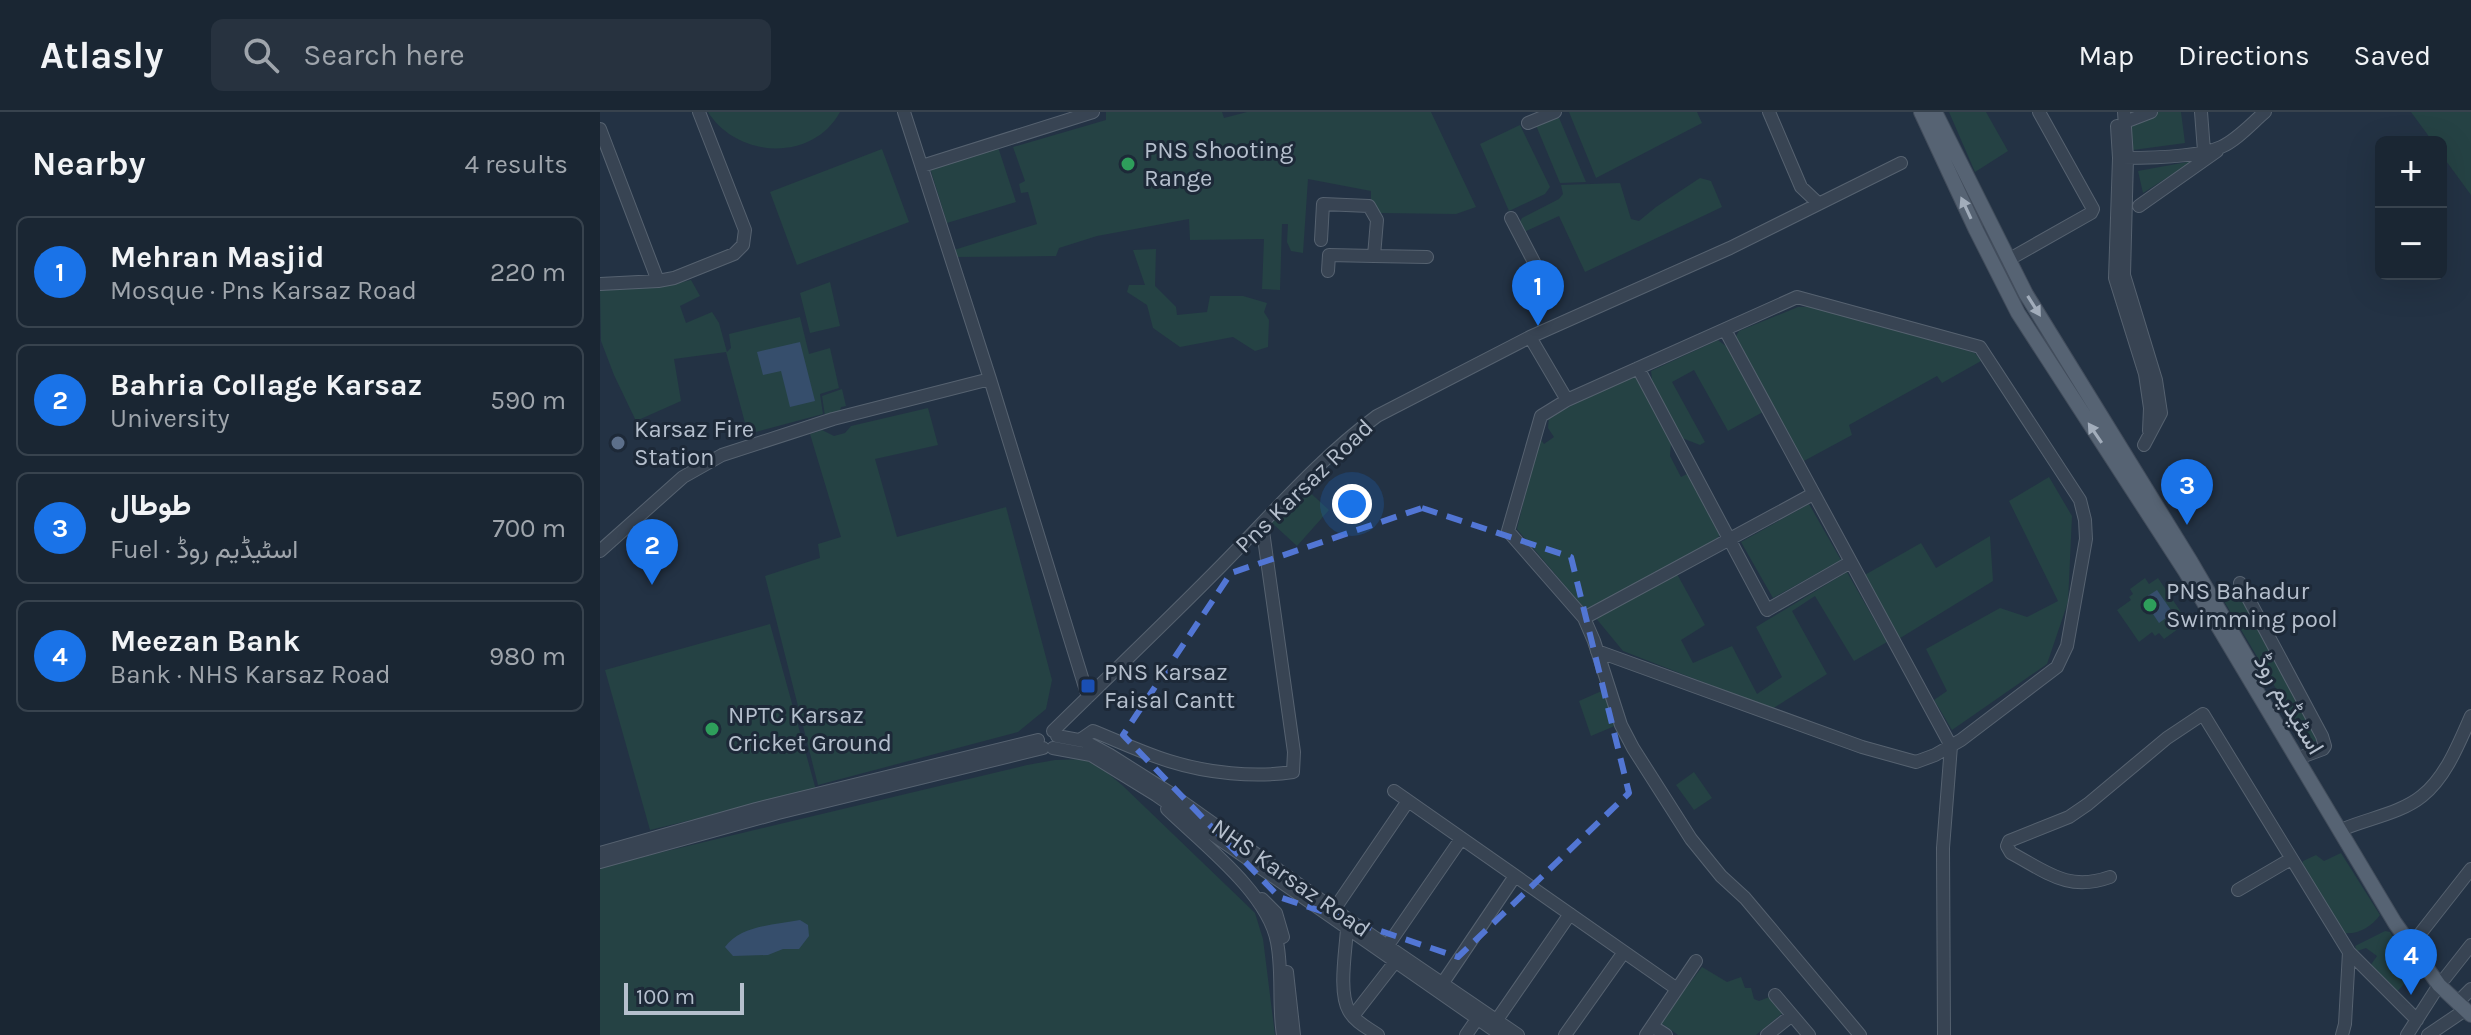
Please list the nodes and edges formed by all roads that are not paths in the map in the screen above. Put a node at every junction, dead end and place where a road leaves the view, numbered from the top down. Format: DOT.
graph roads {
  1 [pos="699,112"];
  2 [pos="904,112"];
  3 [pos="1093,112"];
  4 [pos="1555,112"];
  5 [pos="1769,112"];
  6 [pos="1921,112"];
  7 [pos="1935,112"];
  8 [pos="2039,112"];
  9 [pos="2151,112"];
  10 [pos="2201,112"];
  11 [pos="2265,112"];
  12 [pos="2121,115"];
  13 [pos="1528,123"];
  14 [pos="600,129"];
  15 [pos="2222,147"];
  16 [pos="2204,151"];
  17 [pos="2123,158"];
  18 [pos="1901,163"];
  19 [pos="922,166"];
  20 [pos="1819,204"];
  21 [pos="2139,206"];
  22 [pos="1511,218"];
  23 [pos="1321,240"];
  24 [pos="1374,256"];
  25 [pos="1427,257"];
  26 [pos="2008,260"];
  27 [pos="1536,266"];
  28 [pos="1328,271"];
  29 [pos="658,281"];
  30 [pos="600,284"];
  31 [pos="1725,330"];
  32 [pos="1530,337"];
  33 [pos="1638,368"];
  34 [pos="990,379"];
  35 [pos="1567,400"];
  36 [pos="2147,440"];
  37 [pos="1813,494"];
  38 [pos="1262,524"];
  39 [pos="1730,540"];
  40 [pos="600,551"];
  41 [pos="1849,563"];
  42 [pos="2240,583"];
  43 [pos="1584,618"];
  44 [pos="1597,651"];
  45 [pos="1088,697"];
  46 [pos="2471,716"];
  47 [pos="1080,740"];
  48 [pos="1049,741"];
  49 [pos="1951,746"];
  50 [pos="2304,756"];
  51 [pos="1140,784"];
  52 [pos="1394,791"];
  53 [pos="1408,801"];
  54 [pos="1211,827"];
  55 [pos="2346,828"];
  56 [pos="1461,839"];
  57 [pos="600,853"];
  58 [pos="2291,859"];
  59 [pos="600,862"];
  60 [pos="2471,869"];
  61 [pos="1515,876"];
  62 [pos="2110,877"];
  63 [pos="1250,889"];
  64 [pos="2238,890"];
  65 [pos="1332,912"];
  66 [pos="1570,914"];
  67 [pos="1347,928"];
  68 [pos="2416,939"];
  69 [pos="2471,945"];
  70 [pos="1624,952"];
  71 [pos="2349,952"];
  72 [pos="1391,953"];
  73 [pos="1696,961"];
  74 [pos="2442,982"];
  75 [pos="1440,988"];
  76 [pos="1677,989"];
  77 [pos="1775,995"];
  78 [pos="2468,1003"];
  79 [pos="1792,1015"];
  80 [pos="1353,1016"];
  81 [pos="1477,1019"];
  82 [pos="2417,1020"];
  83 [pos="1496,1028"];
  84 [pos="1649,1030"];
  85 [pos="1283,1035"];
  86 [pos="1294,1035"];
  87 [pos="1378,1035"];
  88 [pos="1466,1035"];
  89 [pos="1518,1035"];
  90 [pos="1565,1035"];
  91 [pos="1666,1035"];
  92 [pos="1767,1035"];
  93 [pos="1809,1035"];
  94 [pos="1860,1035"];
  95 [pos="1944,1035"];
  96 [pos="2342,1035"];
  97 [pos="2407,1035"];
  98 [pos="2428,1035"];
  1 -- 29 [label="street"];
  2 -- 19 [label="street"];
  3 -- 19 [label="street"];
  4 -- 13 [label="street"];
  5 -- 20 [label="street"];
  74 -- 6 [label="main road, اسٹیڈیم روڈ, one-way"];
  7 -- 26 [label="main road, اسٹیڈیم روڈ"];
  8 -- 26 [label="street"];
  9 -- 12 [label="street"];
  10 -- 16 [label="street"];
  11 -- 15 [label="street"];
  12 -- 17 [label="street"];
  14 -- 29 [label="street"];
  15 -- 16 [label="street"];
  15 -- 21 [label="street"];
  16 -- 17 [label="street"];
  17 -- 36 [label="street"];
  18 -- 20 [label="street, Pns Karsaz Road"];
  19 -- 34 [label="street"];
  20 -- 32 [label="street, Pns Karsaz Road"];
  22 -- 27 [label="street"];
  23 -- 24 [label="street"];
  24 -- 25 [label="street"];
  24 -- 28 [label="street"];
  26 -- 50 [label="main road, اسٹیڈیم روڈ, one-way"];
  29 -- 30 [label="street"];
  31 -- 33 [label="street"];
  31 -- 37 [label="street"];
  31 -- 49 [label="street"];
  32 -- 35 [label="street"];
  32 -- 38 [label="street, Pns Karsaz Road"];
  33 -- 35 [label="street"];
  33 -- 39 [label="street"];
  34 -- 40 [label="street"];
  34 -- 45 [label="street"];
  35 -- 43 [label="street"];
  37 -- 39 [label="street"];
  37 -- 41 [label="street"];
  38 -- 45 [label="street, Pns Karsaz Road"];
  38 -- 47 [label="street"];
  39 -- 41 [label="street"];
  39 -- 43 [label="street"];
  41 -- 49 [label="street"];
  42 -- 50 [label="street"];
  43 -- 44 [label="street"];
  44 -- 49 [label="street"];
  44 -- 94 [label="street"];
  45 -- 48 [label="street, Pns Karsaz Road"];
  46 -- 55 [label="street"];
  47 -- 48 [label="street, NHS Karsaz Road"];
  47 -- 54 [label="street, NHS Karsaz Road"];
  48 -- 51 [label="street, NHS Karsaz Road"];
  48 -- 57 [label="street, NHS Karsaz Road"];
  48 -- 59 [label="street, NHS Karsaz Road"];
  49 -- 95 [label="street"];
  50 -- 55 [label="main road, اسٹیڈیم روڈ"];
  51 -- 54 [label="street, NHS Karsaz Road"];
  51 -- 63 [label="street"];
  52 -- 53 [label="street"];
  53 -- 56 [label="street"];
  53 -- 65 [label="street"];
  54 -- 65 [label="street, NHS Karsaz Road"];
  55 -- 68 [label="main road, اسٹیڈیم روڈ"];
  56 -- 61 [label="street"];
  56 -- 72 [label="street"];
  58 -- 62 [label="street"];
  58 -- 64 [label="street"];
  58 -- 71 [label="street"];
  60 -- 68 [label="street"];
  61 -- 66 [label="street"];
  61 -- 75 [label="street"];
  63 -- 85 [label="street"];
  63 -- 86 [label="street"];
  65 -- 67 [label="street, NHS Karsaz Road"];
  65 -- 72 [label="street, NHS Karsaz Road"];
  66 -- 70 [label="street"];
  66 -- 83 [label="street"];
  67 -- 72 [label="street, NHS Karsaz Road"];
  67 -- 80 [label="street"];
  68 -- 74 [label="main road, اسٹیڈیم روڈ"];
  69 -- 74 [label="street"];
  70 -- 76 [label="street"];
  70 -- 90 [label="street"];
  71 -- 82 [label="street"];
  71 -- 96 [label="street"];
  72 -- 75 [label="street, NHS Karsaz Road"];
  72 -- 80 [label="street"];
  73 -- 76 [label="street"];
  74 -- 78 [label="main road, اسٹیڈیم روڈ"];
  74 -- 82 [label="street"];
  75 -- 81 [label="street, NHS Karsaz Road"];
  75 -- 83 [label="street, NHS Karsaz Road"];
  76 -- 84 [label="street"];
  77 -- 79 [label="street"];
  78 -- 98 [label="street"];
  79 -- 92 [label="street"];
  79 -- 93 [label="street"];
  80 -- 87 [label="street"];
  81 -- 83 [label="street, NHS Karsaz Road"];
  81 -- 88 [label="street"];
  82 -- 97 [label="street"];
  83 -- 89 [label="street, NHS Karsaz Road"];
  84 -- 91 [label="street"];
}
